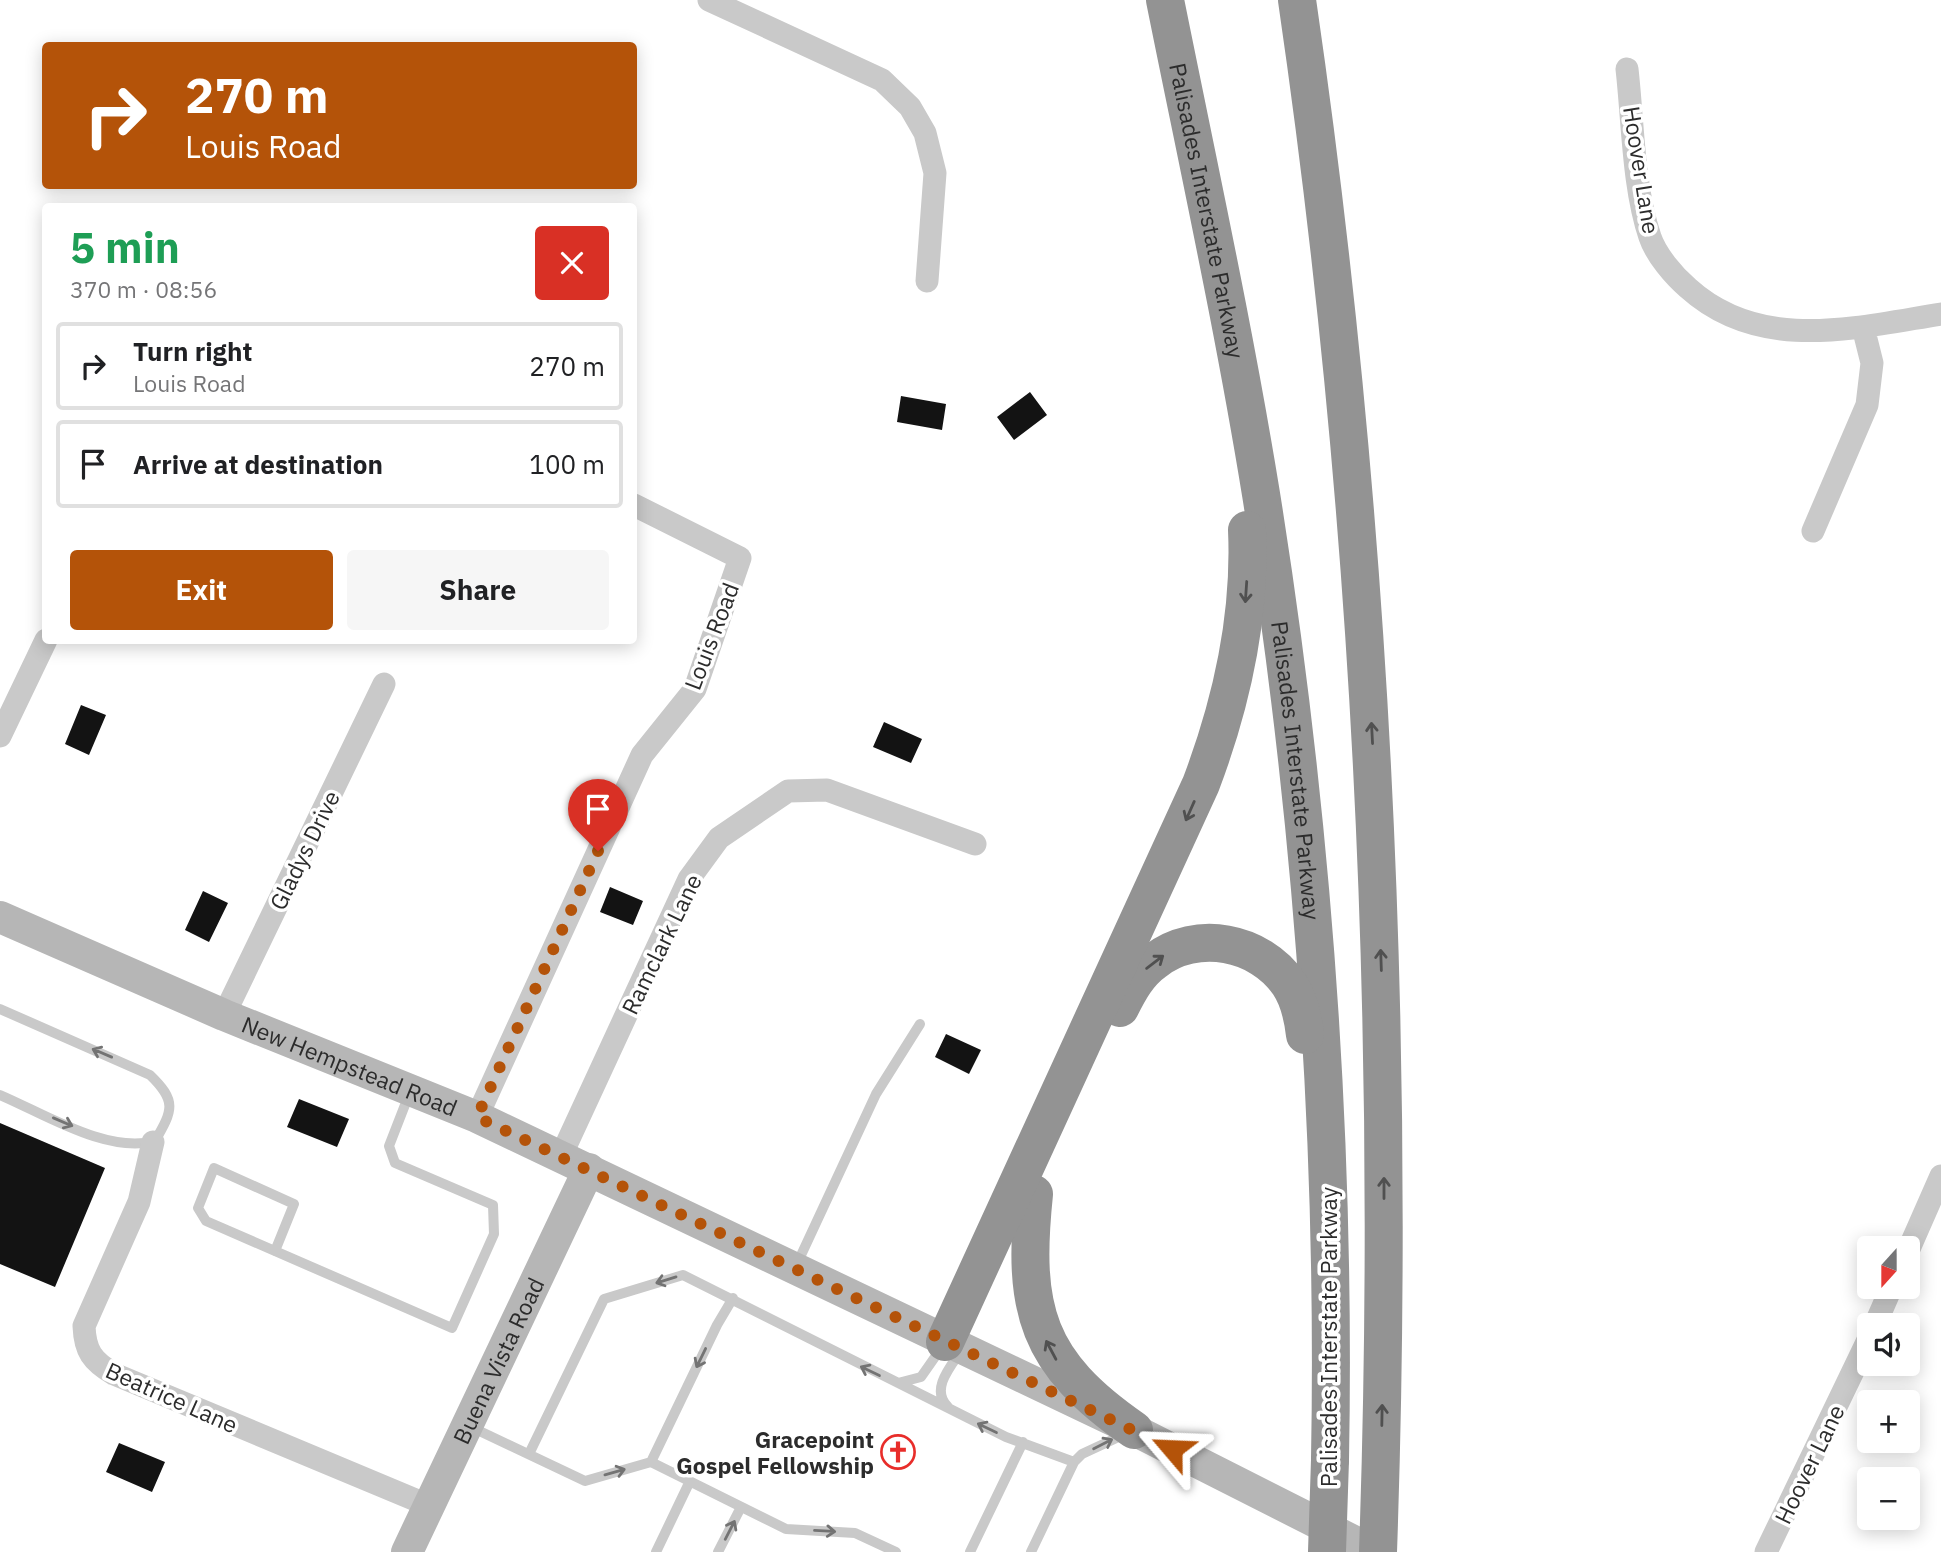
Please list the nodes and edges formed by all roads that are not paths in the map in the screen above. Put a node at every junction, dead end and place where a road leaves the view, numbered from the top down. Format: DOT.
graph roads {
  1 [pos="709,0"];
  2 [pos="1165,0"];
  3 [pos="1297,0"];
  4 [pos="1626,69"];
  5 [pos="926,281"];
  6 [pos="1222,281"];
  7 [pos="1941,314"];
  8 [pos="1863,327"];
  9 [pos="637,506"];
  10 [pos="1813,531"];
  11 [pos="44,644"];
  12 [pos="384,684"];
  13 [pos="0,736"];
  14 [pos="975,844"];
  15 [pos="0,917"];
  16 [pos="0,1009"];
  17 [pos="225,1015"];
  18 [pos="920,1024"];
  19 [pos="411,1090"];
  20 [pos="0,1095"];
  21 [pos="477,1117"];
  22 [pos="153,1142"];
  23 [pos="561,1156"];
  24 [pos="589,1169"];
  25 [pos="1941,1176"];
  26 [pos="1034,1194"];
  27 [pos="1915,1236"];
  28 [pos="275,1251"];
  29 [pos="795,1268"];
  30 [pos="1330,1282"];
  31 [pos="733,1298"];
  32 [pos="954,1346"];
  33 [pos="1857,1363"];
  34 [pos="896,1384"];
  35 [pos="953,1411"];
  36 [pos="468,1425"];
  37 [pos="1134,1430"];
  38 [pos="1023,1442"];
  39 [pos="529,1454"];
  40 [pos="651,1462"];
  41 [pos="1074,1462"];
  42 [pos="690,1481"];
  43 [pos="430,1506"];
  44 [pos="741,1507"];
  45 [pos="407,1552"];
  46 [pos="656,1552"];
  47 [pos="718,1552"];
  48 [pos="896,1552"];
  49 [pos="970,1552"];
  50 [pos="1031,1552"];
  51 [pos="1327,1552"];
  52 [pos="1376,1552"];
  53 [pos="1766,1552"];
  1 -- 5 [label="street"];
  2 -- 6 [label="highway, Palisades Interstate Parkway"];
  52 -- 3 [label="highway, one-way"];
  4 -- 8 [label="street, Hoover Lane"];
  6 -- 30 [label="highway, Palisades Interstate Parkway"];
  6 -- 32 [label="highway, one-way"];
  7 -- 8 [label="street, Hoover Lane"];
  8 -- 10 [label="street"];
  9 -- 21 [label="street, Louis Road"];
  11 -- 13 [label="street"];
  12 -- 17 [label="street, Gladys Drive"];
  14 -- 23 [label="street, Ramclark Lane"];
  15 -- 17 [label="street, New Hempstead Road"];
  22 -- 16 [label="lane, one-way"];
  17 -- 19 [label="street, New Hempstead Road"];
  18 -- 29 [label="lane"];
  19 -- 21 [label="street, New Hempstead Road"];
  19 -- 28 [label="lane"];
  20 -- 22 [label="lane, one-way"];
  21 -- 23 [label="street, New Hempstead Road"];
  22 -- 43 [label="street, Beatrice Lane"];
  23 -- 24 [label="street, New Hempstead Road"];
  24 -- 29 [label="street, New Hempstead Road"];
  24 -- 36 [label="street, Buena Vista Road"];
  25 -- 27 [label="street"];
  26 -- 30 [label="highway, one-way"];
  26 -- 32 [label="highway"];
  37 -- 26 [label="highway, one-way"];
  28 -- 28 [label="lane"];
  29 -- 32 [label="street, New Hempstead Road"];
  30 -- 51 [label="highway, Palisades Interstate Parkway, bridge"];
  34 -- 31 [label="lane, one-way"];
  31 -- 39 [label="lane, one-way"];
  31 -- 40 [label="lane, one-way"];
  32 -- 34 [label="lane"];
  32 -- 35 [label="lane"];
  32 -- 37 [label="street, New Hempstead Road"];
  33 -- 53 [label="street, Hoover Lane"];
  34 -- 35 [label="lane"];
  38 -- 35 [label="lane, one-way"];
  36 -- 39 [label="lane"];
  36 -- 43 [label="street, Buena Vista Road"];
  41 -- 37 [label="lane, one-way"];
  37 -- 52 [label="street, New Hempstead Road"];
  38 -- 41 [label="lane"];
  38 -- 49 [label="lane"];
  39 -- 40 [label="lane, one-way"];
  40 -- 42 [label="lane"];
  41 -- 50 [label="lane"];
  42 -- 44 [label="lane"];
  42 -- 46 [label="lane"];
  43 -- 45 [label="street, Buena Vista Road"];
  47 -- 44 [label="lane, one-way"];
  44 -- 48 [label="lane, one-way"];
}
